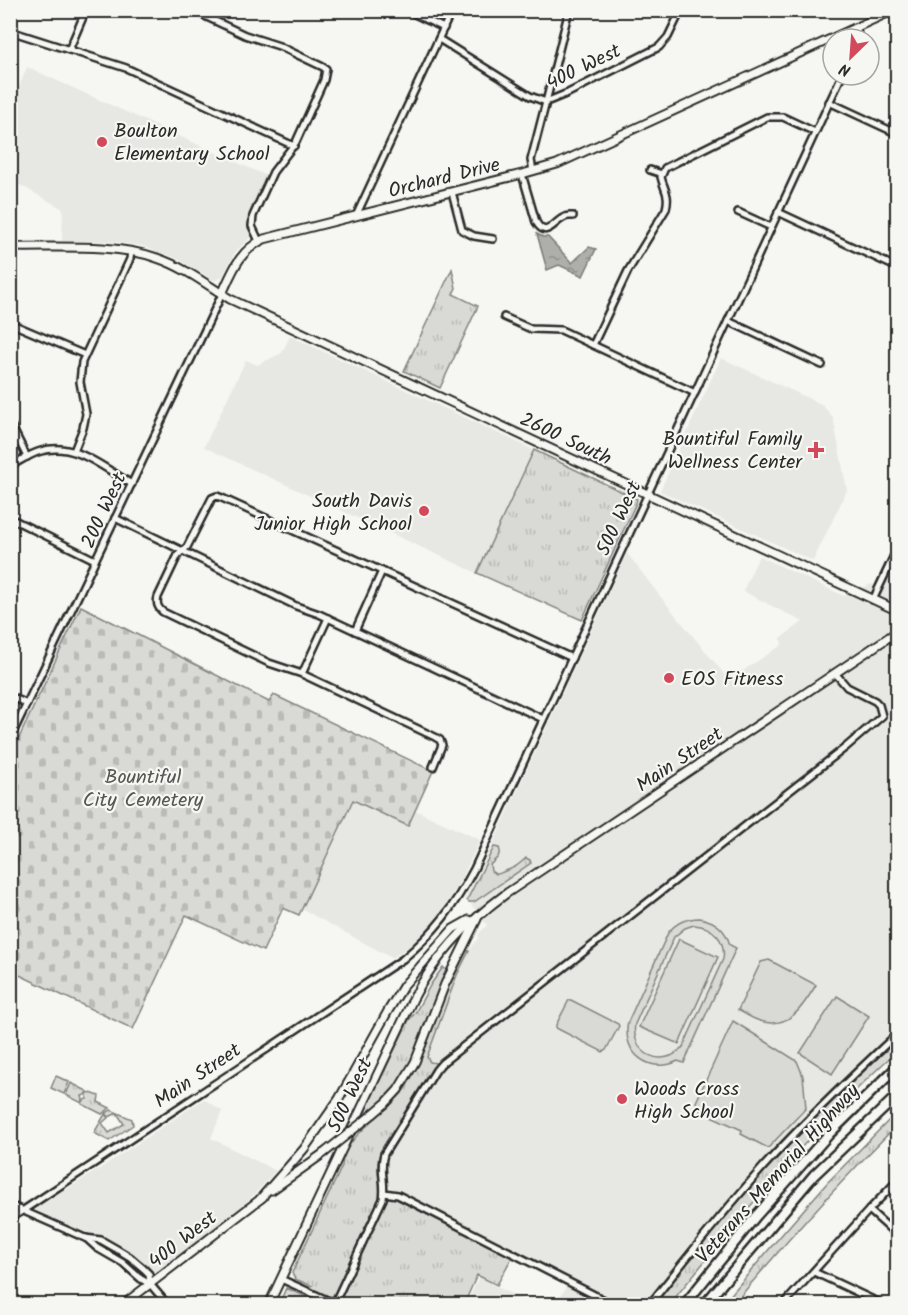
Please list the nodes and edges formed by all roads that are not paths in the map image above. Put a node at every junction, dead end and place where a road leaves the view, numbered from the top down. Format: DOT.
graph roads {
  1 [pos="86,10"];
  2 [pos="192,10"];
  3 [pos="406,10"];
  4 [pos="452,10"];
  5 [pos="569,10"];
  6 [pos="681,10"];
  7 [pos="894,10"];
  8 [pos="859,27"];
  9 [pos="444,28"];
  10 [pos="10,31"];
  11 [pos="439,39"];
  12 [pos="821,44"];
  13 [pos="69,50"];
  14 [pos="836,87"];
  15 [pos="546,102"];
  16 [pos="829,102"];
  17 [pos="815,132"];
  18 [pos="897,134"];
  19 [pos="294,146"];
  20 [pos="650,170"];
  21 [pos="533,171"];
  22 [pos="522,174"];
  23 [pos="662,174"];
  24 [pos="452,192"];
  25 [pos="738,212"];
  26 [pos="778,212"];
  27 [pos="356,216"];
  28 [pos="573,216"];
  29 [pos="771,227"];
  30 [pos="493,239"];
  31 [pos="259,242"];
  32 [pos="10,248"];
  33 [pos="131,251"];
  34 [pos="897,268"];
  35 [pos="222,294"];
  36 [pos="504,316"];
  37 [pos="728,321"];
  38 [pos="10,323"];
  39 [pos="593,345"];
  40 [pos="85,355"];
  41 [pos="822,365"];
  42 [pos="695,393"];
  43 [pos="10,423"];
  44 [pos="74,451"];
  45 [pos="27,457"];
  46 [pos="10,466"];
  47 [pos="132,484"];
  48 [pos="647,494"];
  49 [pos="115,518"];
  50 [pos="14,520"];
  51 [pos="897,548"];
  52 [pos="182,551"];
  53 [pos="95,560"];
  54 [pos="382,571"];
  55 [pos="873,600"];
  56 [pos="897,611"];
  57 [pos="328,618"];
  58 [pos="355,630"];
  59 [pos="897,631"];
  60 [pos="572,658"];
  61 [pos="835,673"];
  62 [pos="302,674"];
  63 [pos="10,696"];
  64 [pos="27,704"];
  65 [pos="543,719"];
  66 [pos="10,739"];
  67 [pos="433,767"];
  68 [pos="480,914"];
  69 [pos="402,959"];
  70 [pos="897,1033"];
  71 [pos="897,1066"];
  72 [pos="897,1095"];
  73 [pos="897,1180"];
  74 [pos="384,1193"];
  75 [pos="260,1199"];
  76 [pos="10,1205"];
  77 [pos="23,1210"];
  78 [pos="869,1210"];
  79 [pos="10,1219"];
  80 [pos="897,1236"];
  81 [pos="814,1272"];
  82 [pos="281,1279"];
  83 [pos="150,1284"];
  84 [pos="335,1304"];
  85 [pos="124,1305"];
  86 [pos="168,1305"];
  87 [pos="269,1305"];
  88 [pos="612,1305"];
  89 [pos="650,1305"];
  90 [pos="685,1305"];
  91 [pos="705,1305"];
  92 [pos="784,1305"];
  93 [pos="882,1305"];
  1 -- 13 [label="street"];
  2 -- 19 [label="street"];
  3 -- 9 [label="street"];
  4 -- 9 [label="street"];
  5 -- 15 [label="street"];
  6 -- 15 [label="street, 400 West"];
  7 -- 8 [label="main road, Orchard Drive"];
  9 -- 11 [label="street"];
  10 -- 13 [label="street"];
  11 -- 15 [label="street"];
  11 -- 27 [label="street"];
  12 -- 21 [label="main road, Orchard Drive"];
  13 -- 19 [label="street"];
  14 -- 16 [label="street, 500 West"];
  15 -- 21 [label="street, 400 West"];
  16 -- 17 [label="street, 500 West"];
  16 -- 18 [label="street"];
  17 -- 23 [label="street"];
  17 -- 26 [label="street, 500 West"];
  19 -- 31 [label="street"];
  20 -- 23 [label="street"];
  21 -- 22 [label="main road, Orchard Drive"];
  22 -- 24 [label="main road, Orchard Drive"];
  22 -- 28 [label="street"];
  23 -- 39 [label="street"];
  24 -- 27 [label="main road, Orchard Drive"];
  24 -- 30 [label="street"];
  25 -- 29 [label="street"];
  26 -- 29 [label="street, 500 West"];
  26 -- 34 [label="street"];
  27 -- 31 [label="main road, Orchard Drive"];
  29 -- 37 [label="street, 500 West"];
  31 -- 35 [label="main road, Orchard Drive"];
  32 -- 33 [label="main road"];
  33 -- 35 [label="main road"];
  33 -- 40 [label="street"];
  35 -- 47 [label="street, 200 West"];
  35 -- 48 [label="main road, 2600 South"];
  36 -- 39 [label="street"];
  37 -- 41 [label="street"];
  37 -- 42 [label="street, 500 West"];
  38 -- 40 [label="street"];
  39 -- 42 [label="street"];
  40 -- 44 [label="street"];
  42 -- 48 [label="street, 500 West"];
  43 -- 45 [label="street"];
  44 -- 45 [label="street"];
  44 -- 47 [label="street"];
  45 -- 46 [label="street"];
  47 -- 49 [label="street, 200 West"];
  48 -- 55 [label="main road, 2600 South"];
  48 -- 60 [label="street, 500 West"];
  49 -- 52 [label="street"];
  49 -- 53 [label="street, 200 West"];
  50 -- 53 [label="street"];
  51 -- 55 [label="street"];
  52 -- 54 [label="street"];
  52 -- 57 [label="street"];
  52 -- 62 [label="street"];
  53 -- 64 [label="street, 200 West"];
  54 -- 58 [label="street"];
  54 -- 60 [label="street"];
  55 -- 56 [label="main road, 2600 South"];
  57 -- 58 [label="street"];
  57 -- 62 [label="street"];
  58 -- 65 [label="street"];
  59 -- 61 [label="main road, Main Street"];
  60 -- 65 [label="street, 500 West"];
  61 -- 68 [label="main road, Main Street"];
  61 -- 74 [label="street"];
  62 -- 67 [label="street"];
  63 -- 64 [label="street"];
  64 -- 66 [label="street, 200 West"];
  65 -- 69 [label="street, 500 West"];
  68 -- 75 [label="main road"];
  68 -- 75 [label="main road, bridge"];
  68 -- 82 [label="main road, 500 West"];
  69 -- 77 [label="street, Main Street"];
  70 -- 89 [label="street"];
  71 -- 90 [label="highway, Veterans Memorial Highway"];
  72 -- 91 [label="highway, Veterans Memorial Highway"];
  73 -- 78 [label="street"];
  74 -- 84 [label="street"];
  74 -- 88 [label="street"];
  75 -- 83 [label="main road, 400 West"];
  76 -- 77 [label="street"];
  77 -- 79 [label="street, Main Street"];
  77 -- 83 [label="street"];
  78 -- 80 [label="street"];
  78 -- 81 [label="street"];
  81 -- 92 [label="street"];
  81 -- 93 [label="street"];
  82 -- 84 [label="street"];
  82 -- 87 [label="main road, 500 West"];
  83 -- 85 [label="main road, 400 West"];
  83 -- 86 [label="street"];
}
